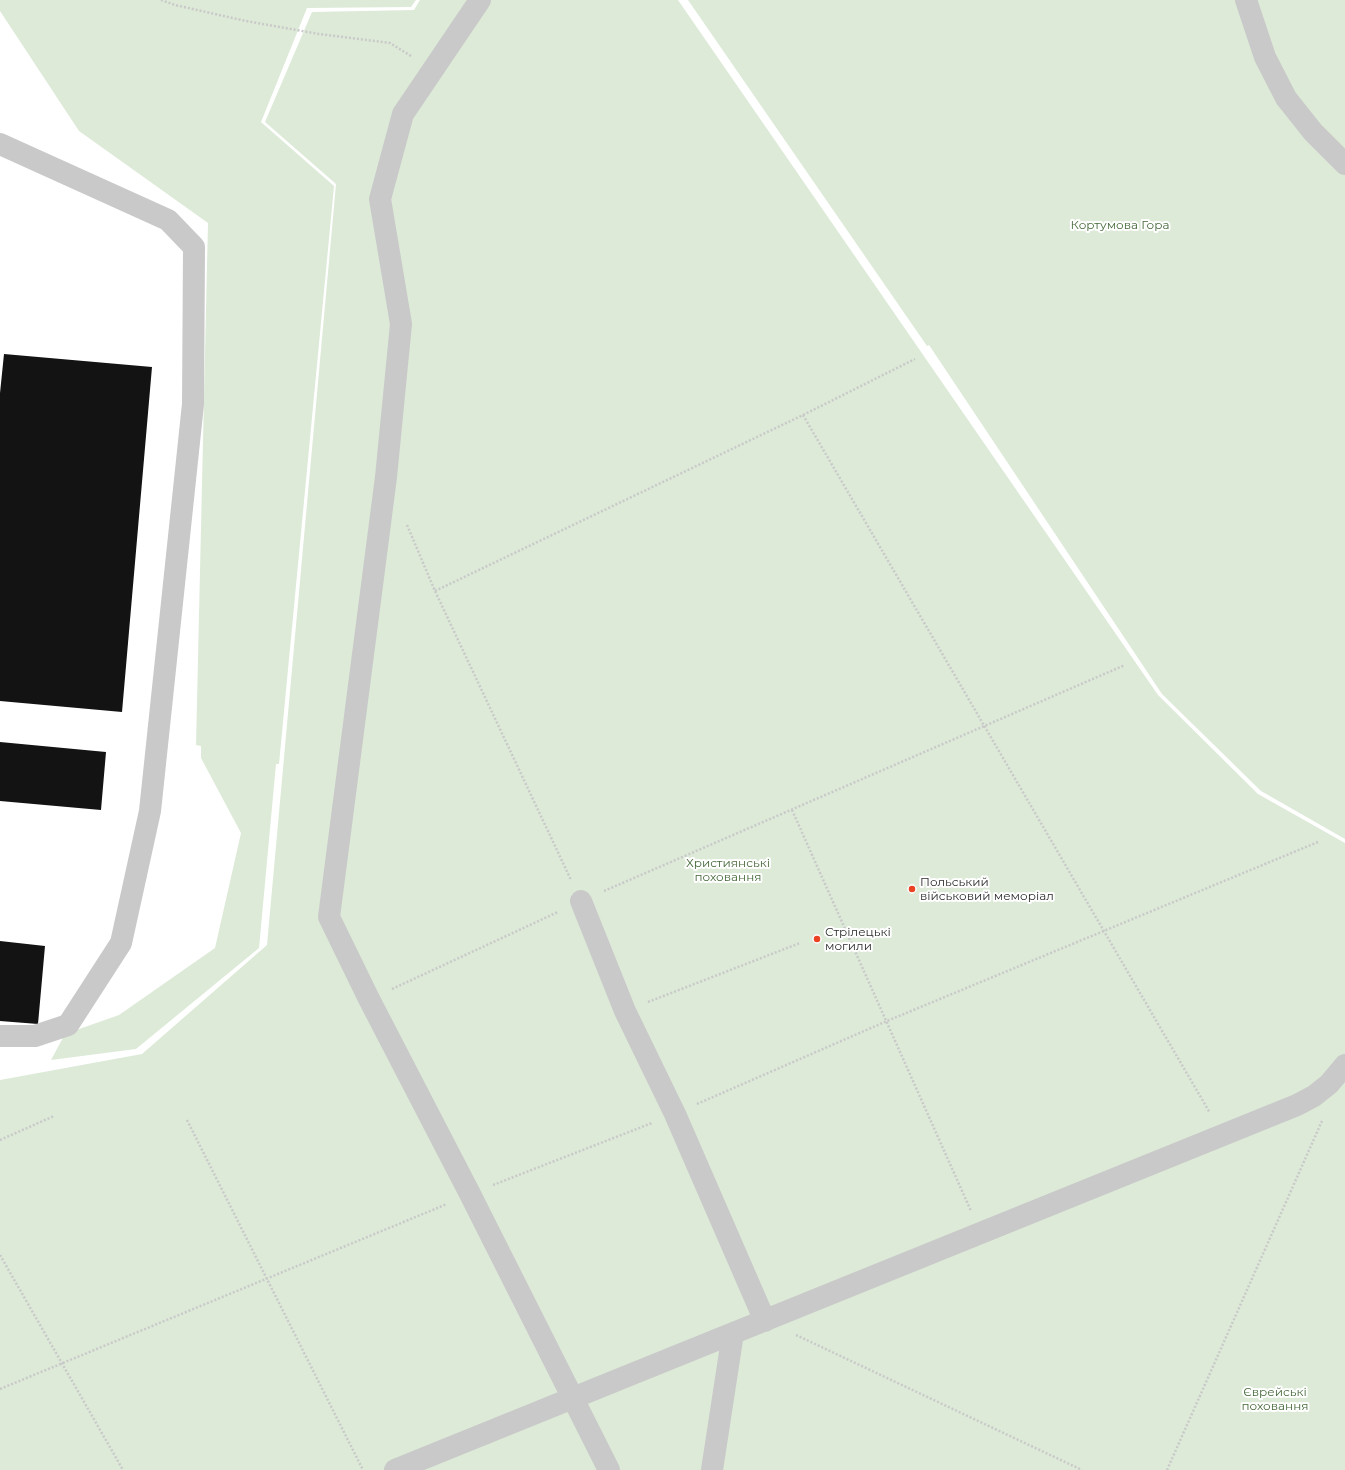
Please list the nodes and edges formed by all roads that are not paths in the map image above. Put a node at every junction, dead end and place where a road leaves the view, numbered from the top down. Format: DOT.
graph roads {
  1 [pos="480,0"];
  2 [pos="1246,0"];
  3 [pos="0,144"];
  4 [pos="1345,164"];
  5 [pos="581,901"];
  6 [pos="0,1036"];
  7 [pos="1345,1065"];
  8 [pos="764,1320"];
  9 [pos="733,1334"];
  10 [pos="573,1398"];
  11 [pos="395,1470"];
  12 [pos="609,1470"];
  13 [pos="712,1470"];
  1 -- 10 [label="street"];
  2 -- 4 [label="street"];
  3 -- 6 [label="street"];
  5 -- 8 [label="street"];
  7 -- 8 [label="street"];
  8 -- 9 [label="street"];
  9 -- 10 [label="street"];
  9 -- 13 [label="street"];
  10 -- 11 [label="street"];
  10 -- 12 [label="street"];
}
